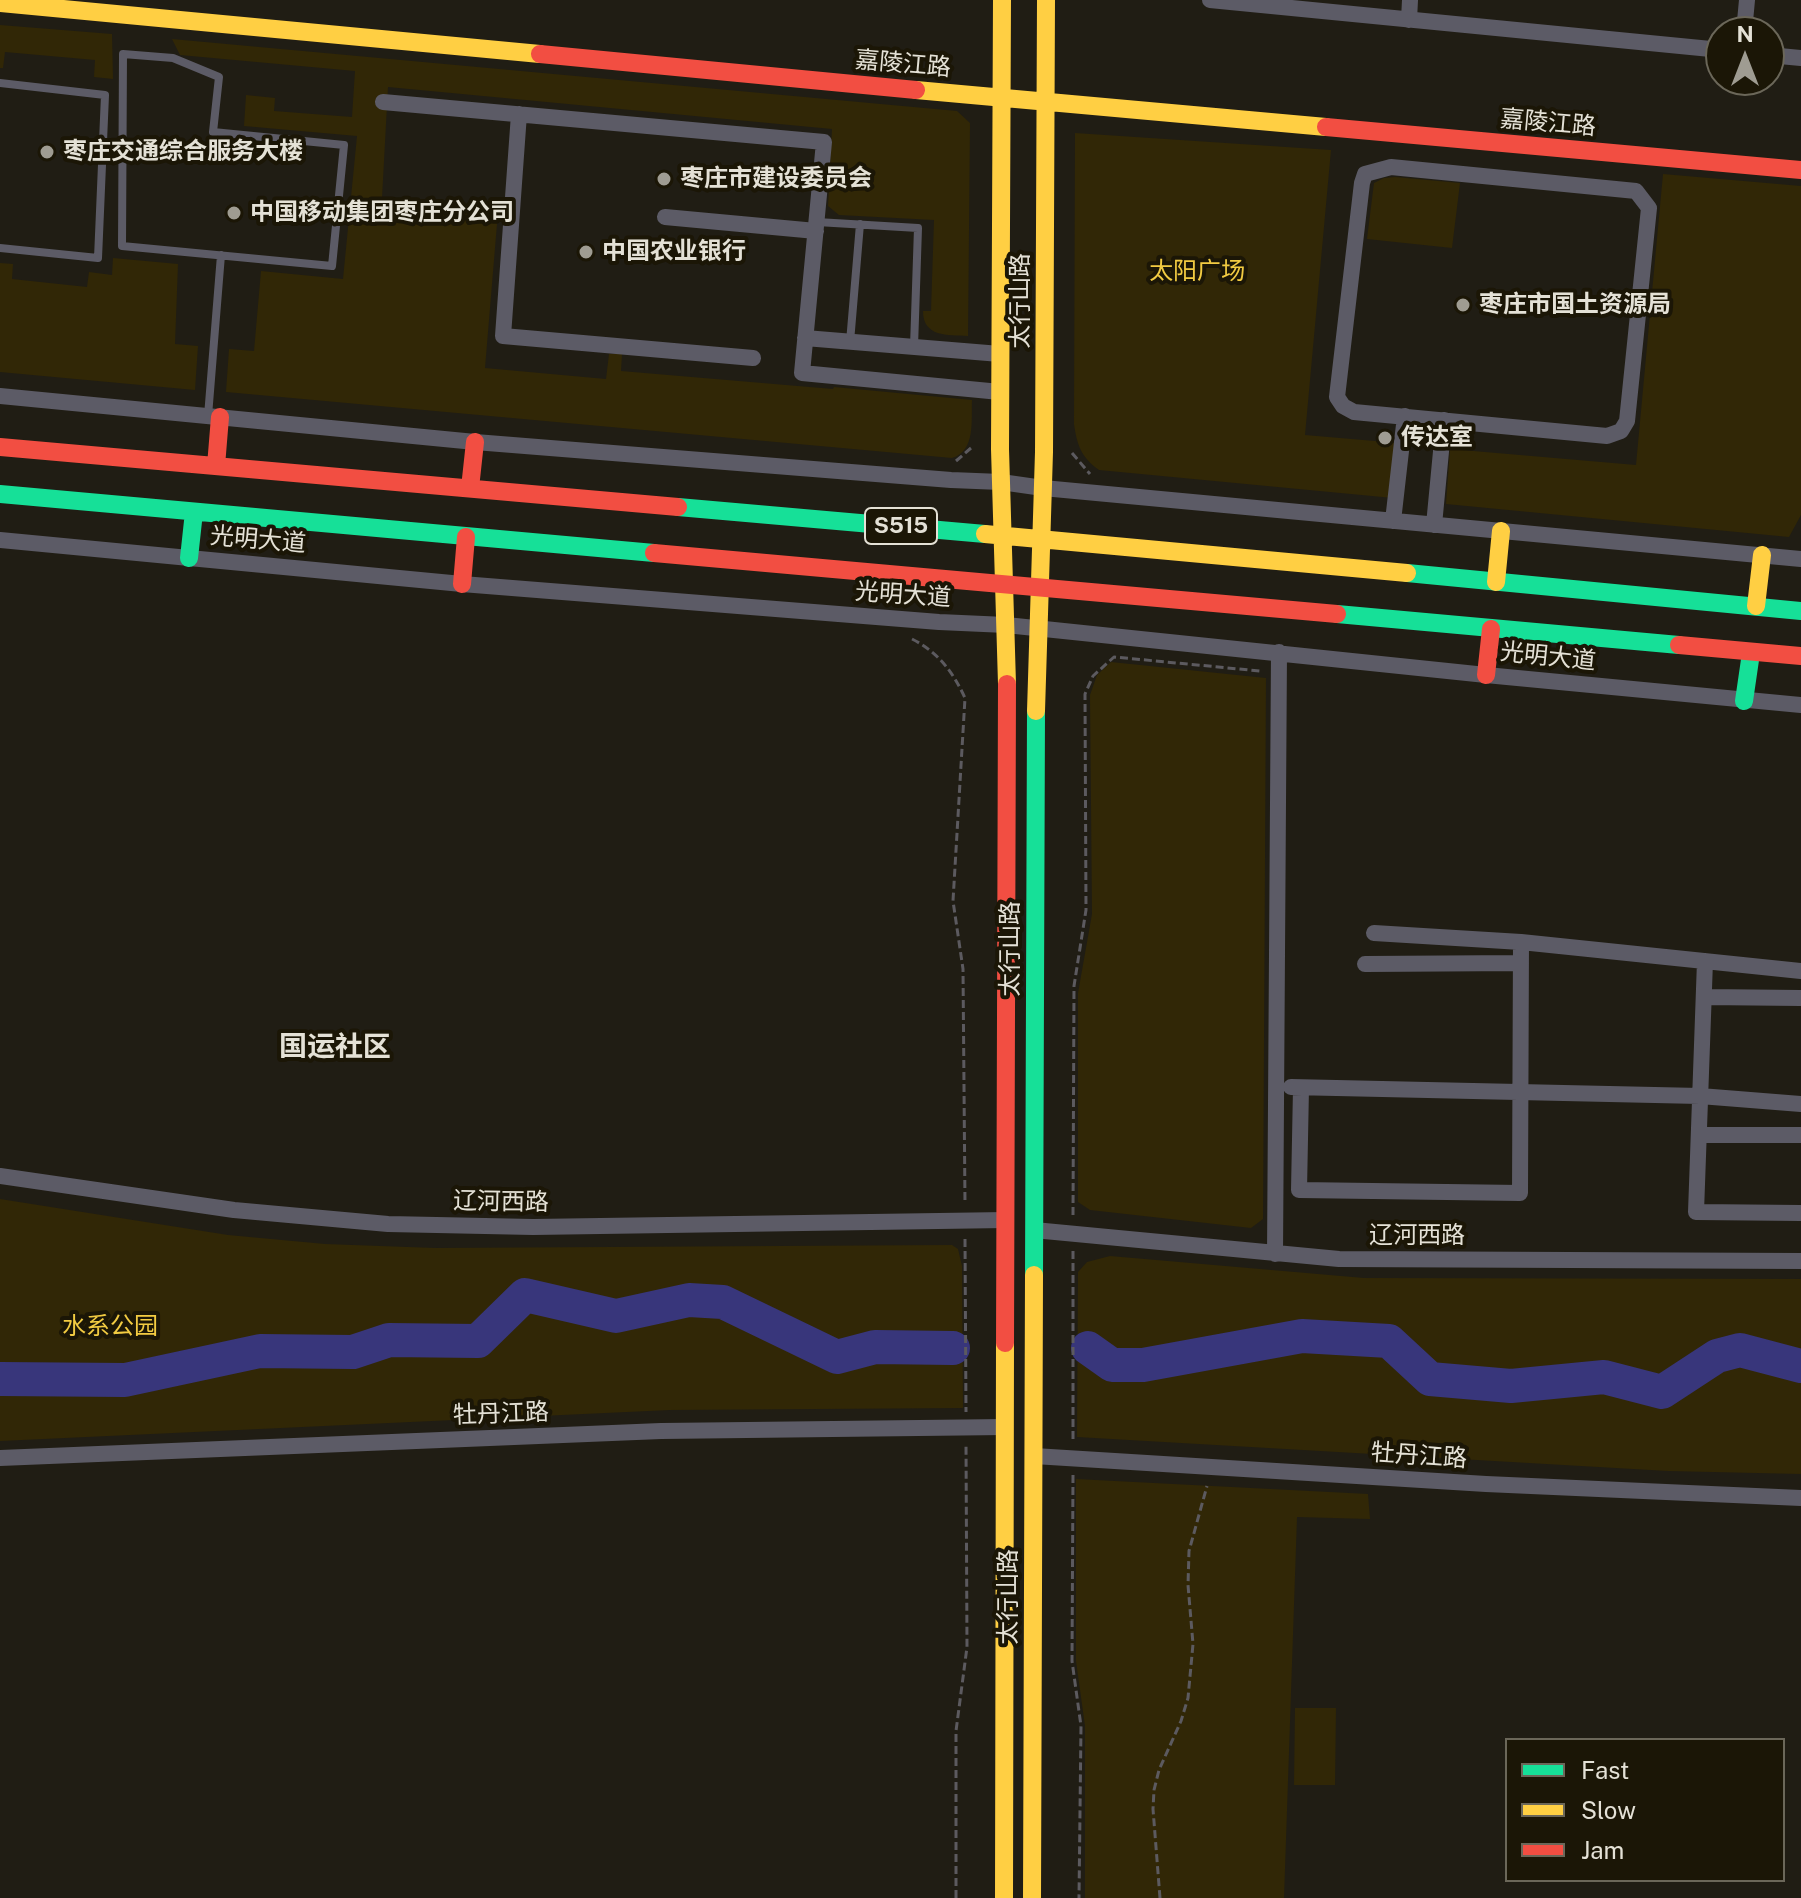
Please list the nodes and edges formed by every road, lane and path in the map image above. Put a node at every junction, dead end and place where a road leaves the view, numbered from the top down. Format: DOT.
graph roads {
  1 [pos="1002,0"];
  2 [pos="1046,0"];
  3 [pos="1210,0"];
  4 [pos="1410,0"];
  5 [pos="0,3"];
  6 [pos="1409,20"];
  7 [pos="1705,48"];
  8 [pos="0,83"];
  9 [pos="1002,98"];
  10 [pos="383,102"];
  11 [pos="1045,102"];
  12 [pos="519,114"];
  13 [pos="1801,170"];
  14 [pos="665,217"];
  15 [pos="860,224"];
  16 [pos="816,226"];
  17 [pos="0,248"];
  18 [pos="221,255"];
  19 [pos="805,338"];
  20 [pos="850,342"];
  21 [pos="914,347"];
  22 [pos="1000,354"];
  23 [pos="753,358"];
  24 [pos="1000,392"];
  25 [pos="0,396"];
  26 [pos="214,416"];
  27 [pos="1405,416"];
  28 [pos="1444,420"];
  29 [pos="475,442"];
  30 [pos="0,447"];
  31 [pos="971,448"];
  32 [pos="1072,453"];
  33 [pos="952,465"];
  34 [pos="216,466"];
  35 [pos="1090,474"];
  36 [pos="1001,482"];
  37 [pos="470,488"];
  38 [pos="1043,488"];
  39 [pos="0,494"];
  40 [pos="194,512"];
  41 [pos="1393,521"];
  42 [pos="1434,525"];
  43 [pos="1501,531"];
  44 [pos="1003,535"];
  45 [pos="466,537"];
  46 [pos="1041,539"];
  47 [pos="0,540"];
  48 [pos="1762,555"];
  49 [pos="189,558"];
  50 [pos="1801,559"];
  51 [pos="1496,582"];
  52 [pos="1004,583"];
  53 [pos="462,584"];
  54 [pos="1039,589"];
  55 [pos="1756,606"];
  56 [pos="1801,611"];
  57 [pos="1006,625"];
  58 [pos="1491,629"];
  59 [pos="1038,630"];
  60 [pos="1279,652"];
  61 [pos="1751,653"];
  62 [pos="936,654"];
  63 [pos="1801,656"];
  64 [pos="1486,675"];
  65 [pos="1093,676"];
  66 [pos="1744,701"];
  67 [pos="1801,705"];
  68 [pos="1374,933"];
  69 [pos="1521,942"];
  70 [pos="1705,961"];
  71 [pos="1521,963"];
  72 [pos="1365,964"];
  73 [pos="1801,971"];
  74 [pos="1704,997"];
  75 [pos="1801,998"];
  76 [pos="1278,1086"];
  77 [pos="1301,1088"];
  78 [pos="1519,1093"];
  79 [pos="1700,1096"];
  80 [pos="1801,1104"];
  81 [pos="1699,1135"];
  82 [pos="1801,1135"];
  83 [pos="0,1176"];
  84 [pos="1801,1213"];
  85 [pos="1006,1220"];
  86 [pos="965,1222"];
  87 [pos="1034,1230"];
  88 [pos="1073,1234"];
  89 [pos="1275,1254"];
  90 [pos="1801,1261"];
  91 [pos="1005,1427"];
  92 [pos="966,1428"];
  93 [pos="1034,1456"];
  94 [pos="0,1458"];
  95 [pos="1073,1459"];
  96 [pos="1207,1486"];
  97 [pos="1801,1498"];
  98 [pos="956,1898"];
  99 [pos="1004,1898"];
  100 [pos="1032,1898"];
  101 [pos="1079,1898"];
  102 [pos="1160,1898"];
  1 -- 9 [label="main road, 太行山路"];
  2 -- 11 [label="main road, 太行山路"];
  3 -- 6 [label="street"];
  4 -- 6 [label="street"];
  5 -- 9 [label="main road, 嘉陵江路"];
  6 -- 7 [label="street"];
  8 -- 17 [label="lane"];
  9 -- 11 [label="main road, 嘉陵江路"];
  9 -- 22 [label="main road, 太行山路"];
  10 -- 12 [label="street"];
  11 -- 13 [label="main road, 嘉陵江路"];
  11 -- 38 [label="main road, 太行山路"];
  12 -- 16 [label="street"];
  12 -- 23 [label="street"];
  14 -- 16 [label="street"];
  15 -- 16 [label="lane"];
  15 -- 20 [label="lane"];
  15 -- 21 [label="lane"];
  16 -- 19 [label="street"];
  18 -- 18 [label="lane"];
  18 -- 26 [label="lane"];
  19 -- 20 [label="street"];
  19 -- 24 [label="street"];
  20 -- 21 [label="street"];
  21 -- 22 [label="street"];
  22 -- 24 [label="main road, 太行山路"];
  24 -- 36 [label="main road, 太行山路"];
  25 -- 26 [label="street, S515"];
  26 -- 29 [label="street, S515"];
  26 -- 34 [label="main road"];
  27 -- 28 [label="street"];
  27 -- 28 [label="street"];
  27 -- 41 [label="street"];
  28 -- 42 [label="street"];
  29 -- 36 [label="street, S515"];
  29 -- 37 [label="main road"];
  30 -- 34 [label="main road, S515"];
  31 -- 33 [label="path"];
  32 -- 35 [label="path"];
  34 -- 37 [label="main road, S515"];
  36 -- 38 [label="street, S515"];
  36 -- 44 [label="main road, 太行山路"];
  37 -- 44 [label="main road, S515"];
  38 -- 41 [label="street, S515"];
  38 -- 46 [label="main road, 太行山路"];
  39 -- 40 [label="main road, 光明大道 / S515"];
  40 -- 45 [label="main road, 光明大道 / S515"];
  40 -- 49 [label="main road"];
  41 -- 42 [label="street, S515"];
  42 -- 43 [label="street, S515"];
  43 -- 48 [label="street, S515"];
  43 -- 51 [label="main road"];
  44 -- 46 [label="main road, S515"];
  44 -- 52 [label="main road, 太行山路"];
  45 -- 52 [label="main road, 光明大道 / S515"];
  45 -- 53 [label="main road"];
  46 -- 51 [label="main road, S515"];
  46 -- 54 [label="main road, 太行山路"];
  47 -- 49 [label="street, 光明大道"];
  48 -- 50 [label="street, S515"];
  48 -- 55 [label="main road"];
  49 -- 53 [label="street, 光明大道"];
  51 -- 55 [label="main road, S515"];
  52 -- 54 [label="main road, 光明大道 / S515"];
  52 -- 57 [label="main road, 太行山路"];
  53 -- 57 [label="street, 光明大道"];
  54 -- 58 [label="main road, 光明大道 / S515"];
  54 -- 59 [label="main road, 太行山路"];
  55 -- 56 [label="main road, S515"];
  57 -- 59 [label="street, 光明大道"];
  57 -- 85 [label="main road, 太行山路"];
  58 -- 61 [label="main road, 光明大道 / S515"];
  58 -- 64 [label="main road"];
  59 -- 60 [label="street, 光明大道"];
  59 -- 87 [label="main road, 太行山路"];
  60 -- 64 [label="street, 光明大道"];
  60 -- 76 [label="street"];
  61 -- 63 [label="main road, 光明大道 / S515"];
  61 -- 66 [label="main road"];
  62 -- 86 [label="path"];
  64 -- 66 [label="street, 光明大道"];
  65 -- 88 [label="path"];
  66 -- 67 [label="street, 光明大道"];
  68 -- 69 [label="street"];
  69 -- 70 [label="street"];
  69 -- 71 [label="street"];
  70 -- 73 [label="street"];
  70 -- 74 [label="street"];
  71 -- 72 [label="street"];
  71 -- 78 [label="street"];
  74 -- 75 [label="street"];
  74 -- 79 [label="street"];
  76 -- 77 [label="street"];
  76 -- 89 [label="street"];
  77 -- 78 [label="street"];
  77 -- 78 [label="street"];
  78 -- 79 [label="street"];
  79 -- 80 [label="street"];
  79 -- 81 [label="street"];
  81 -- 82 [label="street"];
  81 -- 84 [label="street"];
  83 -- 86 [label="street, 辽河西路"];
  85 -- 86 [label="street, 辽河西路"];
  85 -- 91 [label="main road, 太行山路"];
  86 -- 92 [label="path"];
  87 -- 88 [label="street, 辽河西路"];
  87 -- 93 [label="main road, 太行山路"];
  88 -- 89 [label="street, 辽河西路"];
  88 -- 95 [label="path"];
  89 -- 90 [label="street, 辽河西路"];
  91 -- 92 [label="street, 牡丹江路"];
  91 -- 99 [label="main road, 太行山路"];
  92 -- 94 [label="street, 牡丹江路"];
  92 -- 98 [label="path"];
  93 -- 95 [label="street, 牡丹江路"];
  93 -- 100 [label="main road, 太行山路"];
  95 -- 97 [label="street, 牡丹江路"];
  95 -- 101 [label="path"];
  96 -- 102 [label="path"];
}
